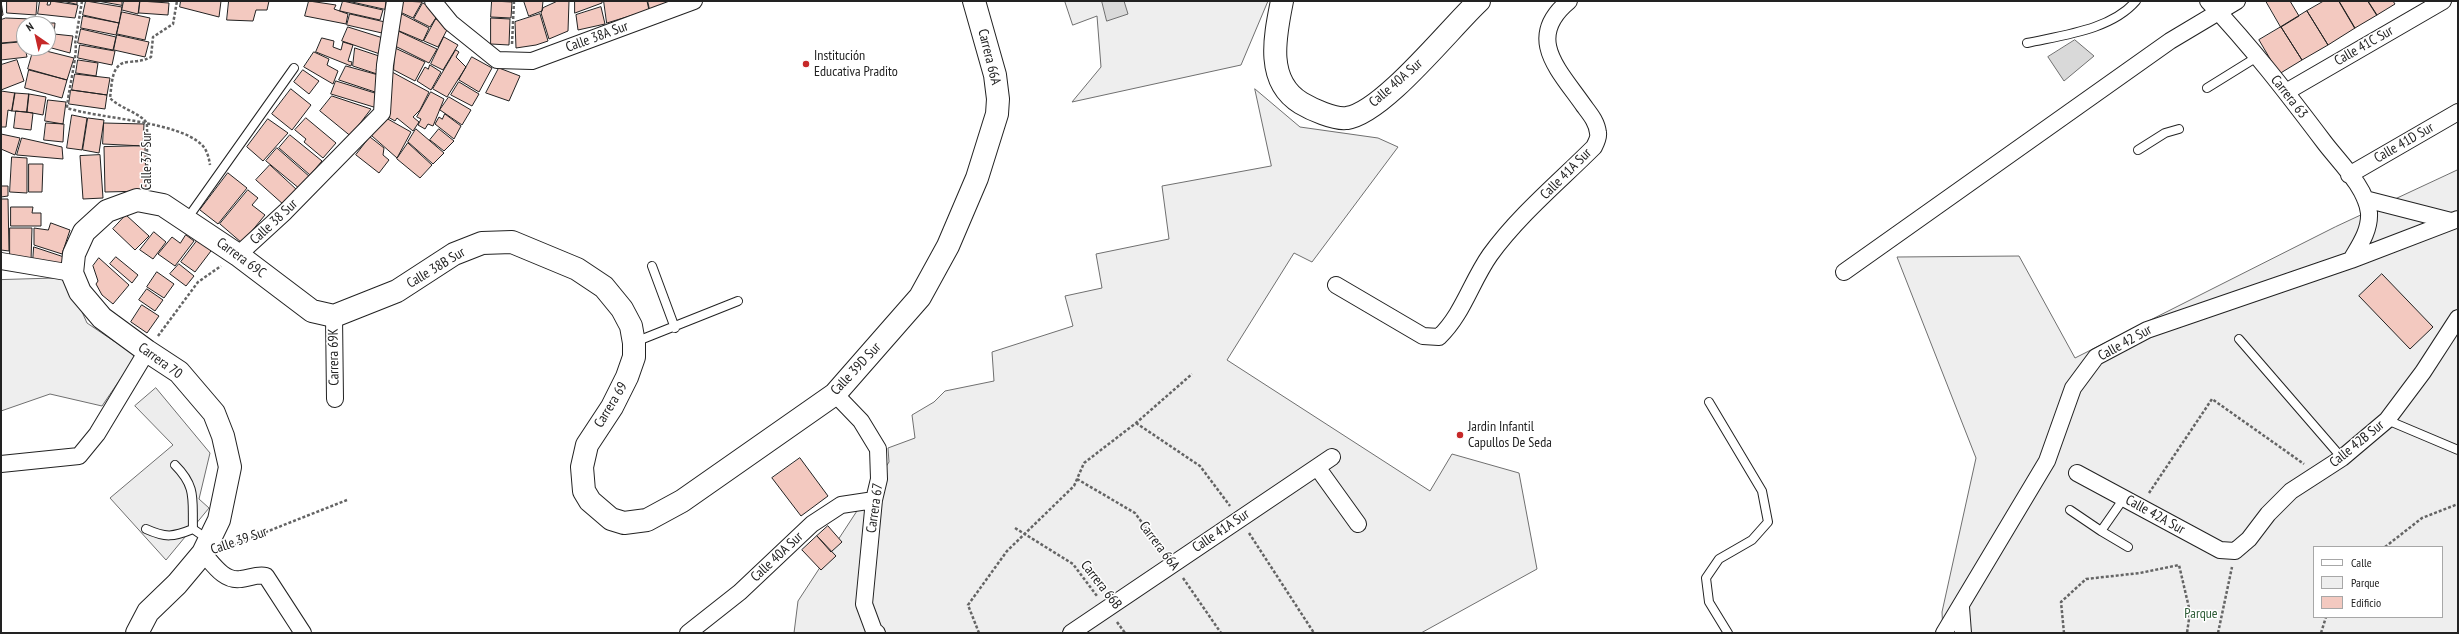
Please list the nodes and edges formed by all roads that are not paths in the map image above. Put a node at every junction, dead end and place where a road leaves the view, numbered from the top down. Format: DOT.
graph roads {
  1 [pos="395,1"];
  2 [pos="433,1"];
  3 [pos="694,1"];
  4 [pos="974,1"];
  5 [pos="1282,1"];
  6 [pos="1479,1"];
  7 [pos="1569,1"];
  8 [pos="2136,1"];
  9 [pos="2237,1"];
  10 [pos="2443,1"];
  11 [pos="2213,7"];
  12 [pos="2027,43"];
  13 [pos="2257,57"];
  14 [pos="294,68"];
  15 [pos="2207,88"];
  16 [pos="2286,92"];
  17 [pos="2458,112"];
  18 [pos="998,114"];
  19 [pos="2179,129"];
  20 [pos="2138,150"];
  21 [pos="2349,175"];
  22 [pos="2365,198"];
  23 [pos="147,202"];
  24 [pos="187,219"];
  25 [pos="2454,220"];
  26 [pos="238,254"];
  27 [pos="2351,260"];
  28 [pos="1,261"];
  29 [pos="652,266"];
  30 [pos="1844,272"];
  31 [pos="72,273"];
  32 [pos="1336,285"];
  33 [pos="604,287"];
  34 [pos="738,301"];
  35 [pos="334,316"];
  36 [pos="2458,318"];
  37 [pos="675,328"];
  38 [pos="2239,338"];
  39 [pos="634,342"];
  40 [pos="147,351"];
  41 [pos="835,394"];
  42 [pos="335,399"];
  43 [pos="1709,402"];
  44 [pos="2387,420"];
  45 [pos="2458,450"];
  46 [pos="1332,457"];
  47 [pos="2342,458"];
  48 [pos="1,464"];
  49 [pos="175,465"];
  50 [pos="1317,466"];
  51 [pos="2077,473"];
  52 [pos="2124,498"];
  53 [pos="874,500"];
  54 [pos="2070,510"];
  55 [pos="611,519"];
  56 [pos="1358,524"];
  57 [pos="146,529"];
  58 [pos="2101,531"];
  59 [pos="202,541"];
  60 [pos="2128,547"];
  61 [pos="2235,551"];
  62 [pos="1961,607"];
  63 [pos="138,631"];
  64 [pos="303,633"];
  65 [pos="688,633"];
  66 [pos="877,633"];
  67 [pos="1071,633"];
  68 [pos="1728,633"];
  69 [pos="1944,633"];
  70 [pos="1963,633"];
  1 -- 26 [label="street, Calle 38 Sur"];
  2 -- 3 [label="street, Calle 38A Sur"];
  4 -- 18 [label="main road, Carrera 66A"];
  5 -- 6 [label="main road, Calle 40A Sur"];
  7 -- 32 [label="street, Calle 41A Sur"];
  8 -- 12 [label="lane"];
  9 -- 11 [label="street"];
  10 -- 16 [label="street, Calle 41C Sur"];
  11 -- 13 [label="street, Carrera 63"];
  11 -- 30 [label="street"];
  13 -- 15 [label="lane"];
  13 -- 16 [label="street, Carrera 63"];
  14 -- 24 [label="lane"];
  16 -- 21 [label="street, Carrera 63"];
  17 -- 21 [label="street, Calle 41D Sur"];
  18 -- 41 [label="main road, Calle 39D Sur"];
  19 -- 20 [label="lane"];
  21 -- 22 [label="street, Carrera 63"];
  22 -- 25 [label="street"];
  22 -- 27 [label="street, Carrera 63"];
  23 -- 24 [label="main road, Carrera 69C"];
  23 -- 31 [label="main road, Calle 37 Sur"];
  24 -- 26 [label="main road, Carrera 69C"];
  25 -- 27 [label="street, Calle 42 Sur"];
  26 -- 35 [label="main road, Carrera 69C"];
  27 -- 62 [label="street, Calle 42 Sur"];
  28 -- 31 [label="street"];
  29 -- 37 [label="lane"];
  31 -- 40 [label="main road, Carrera 70"];
  33 -- 35 [label="main road, Calle 38B Sur"];
  33 -- 39 [label="main road, Carrera 69"];
  34 -- 37 [label="lane"];
  35 -- 42 [label="street, Carrera 69K"];
  36 -- 44 [label="street, Calle 42B Sur"];
  37 -- 39 [label="lane"];
  38 -- 47 [label="lane"];
  39 -- 55 [label="main road, Carrera 69"];
  40 -- 48 [label="street"];
  40 -- 59 [label="main road, Carrera 70"];
  41 -- 53 [label="street, Carrera 67"];
  41 -- 55 [label="main road, Calle 39D Sur"];
  43 -- 68 [label="lane"];
  44 -- 45 [label="lane"];
  44 -- 47 [label="street, Calle 42B Sur"];
  46 -- 50 [label="street, Calle 41A Sur"];
  47 -- 61 [label="street, Calle 42B Sur"];
  49 -- 59 [label="lane"];
  50 -- 56 [label="street"];
  50 -- 67 [label="street, Calle 41A Sur"];
  51 -- 52 [label="street, Calle 42A Sur"];
  52 -- 58 [label="lane"];
  52 -- 61 [label="street, Calle 42A Sur"];
  53 -- 65 [label="street, Calle 40A Sur"];
  53 -- 66 [label="street, Carrera 67"];
  54 -- 58 [label="lane"];
  57 -- 59 [label="lane"];
  58 -- 60 [label="lane"];
  59 -- 63 [label="main road, Calle 39 Sur"];
  59 -- 64 [label="street"];
  62 -- 69 [label="street, Calle 42 Sur"];
  62 -- 70 [label="street"];
}
